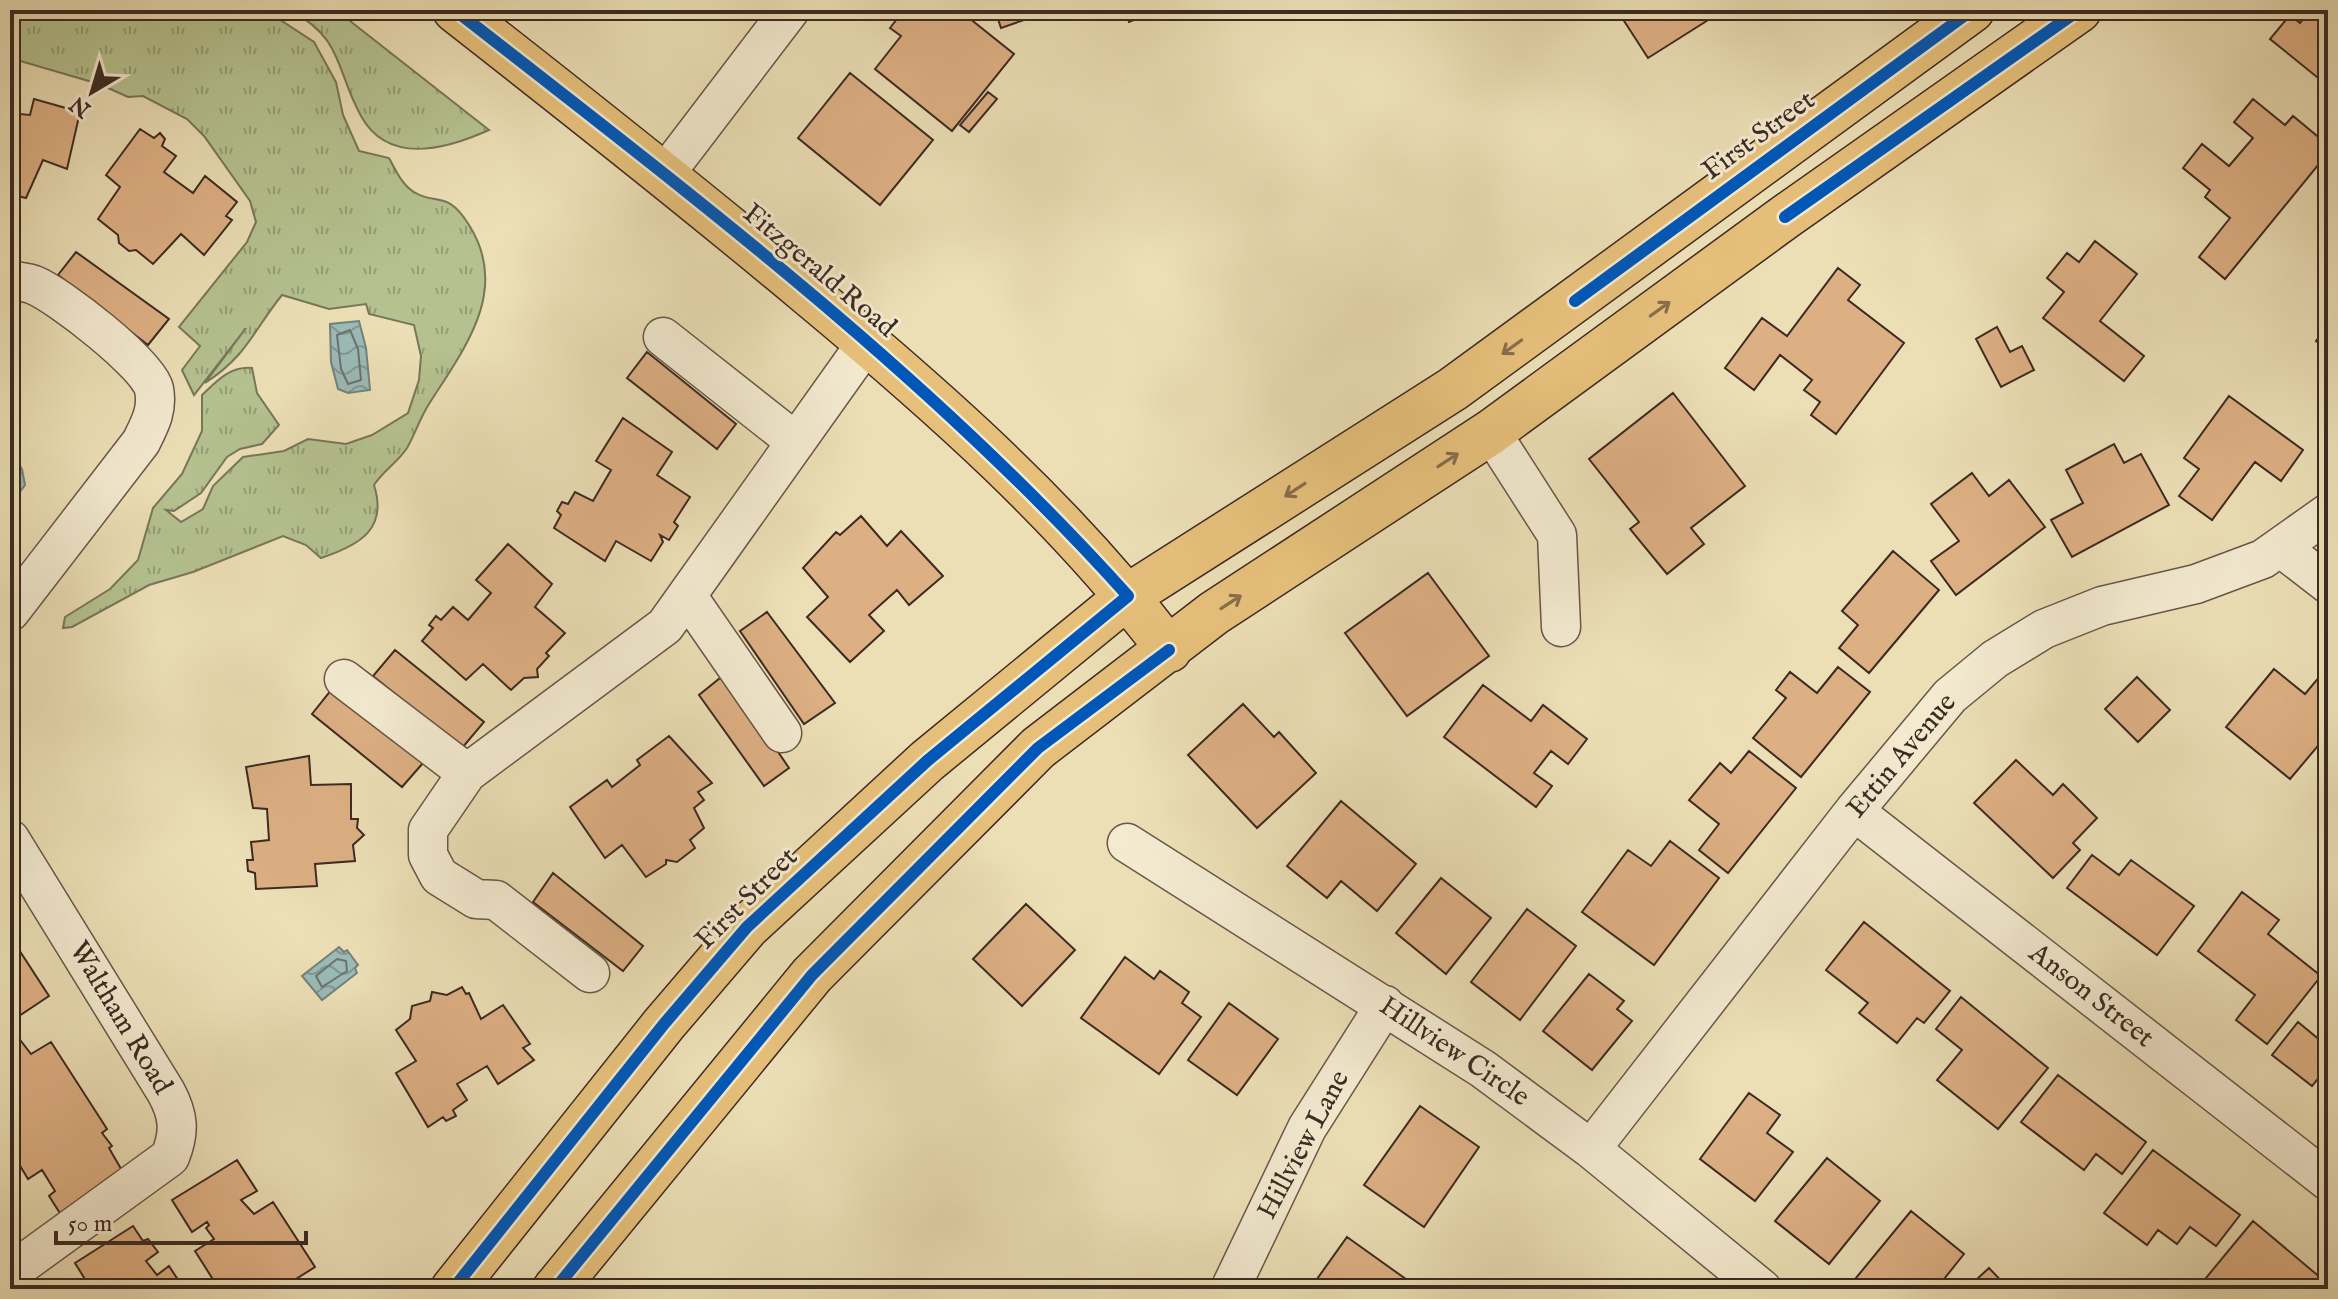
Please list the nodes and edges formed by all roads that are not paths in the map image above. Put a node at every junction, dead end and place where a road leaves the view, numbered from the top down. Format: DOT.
graph roads {
  1 [pos="455,10"];
  2 [pos="790,10"];
  3 [pos="1972,10"];
  4 [pos="2079,10"];
  5 [pos="665,174"];
  6 [pos="10,280"];
  7 [pos="663,337"];
  8 [pos="867,342"];
  9 [pos="1491,432"];
  10 [pos="796,442"];
  11 [pos="2328,513"];
  12 [pos="2280,547"];
  13 [pos="2328,584"];
  14 [pos="1128,596"];
  15 [pos="688,597"];
  16 [pos="10,612"];
  17 [pos="1561,627"];
  18 [pos="1169,650"];
  19 [pos="344,679"];
  20 [pos="782,733"];
  21 [pos="467,773"];
  22 [pos="1854,811"];
  23 [pos="10,839"];
  24 [pos="1127,843"];
  25 [pos="590,973"];
  26 [pos="1385,1005"];
  27 [pos="1591,1149"];
  28 [pos="2328,1181"];
  29 [pos="10,1273"];
  30 [pos="453,1289"];
  31 [pos="555,1289"];
  32 [pos="1230,1289"];
  33 [pos="1762,1289"];
  1 -- 5 [label="main road, Fitzgerald Road"];
  2 -- 5 [label="street"];
  3 -- 14 [label="main road, First Street, one-way"];
  9 -- 4 [label="main road, one-way"];
  5 -- 8 [label="main road, Fitzgerald Road"];
  6 -- 16 [label="street"];
  7 -- 10 [label="street"];
  8 -- 10 [label="street"];
  8 -- 14 [label="main road, Fitzgerald Road"];
  9 -- 17 [label="street"];
  18 -- 9 [label="main road, one-way"];
  10 -- 15 [label="street"];
  11 -- 12 [label="street, Ettin Avenue"];
  12 -- 13 [label="street"];
  12 -- 22 [label="street, Ettin Avenue"];
  14 -- 18 [label="main road, Fitzgerald Road"];
  14 -- 30 [label="main road, First Street"];
  15 -- 20 [label="street"];
  15 -- 21 [label="street"];
  18 -- 31 [label="main road"];
  19 -- 21 [label="street"];
  21 -- 25 [label="street"];
  22 -- 27 [label="street, Ettin Avenue"];
  22 -- 28 [label="street, Anson Street"];
  23 -- 29 [label="street, Waltham Road"];
  24 -- 26 [label="street, Hillview Circle"];
  26 -- 27 [label="street, Hillview Circle"];
  26 -- 32 [label="street, Hillview Lane"];
  27 -- 33 [label="street, Hillview Circle"];
}
